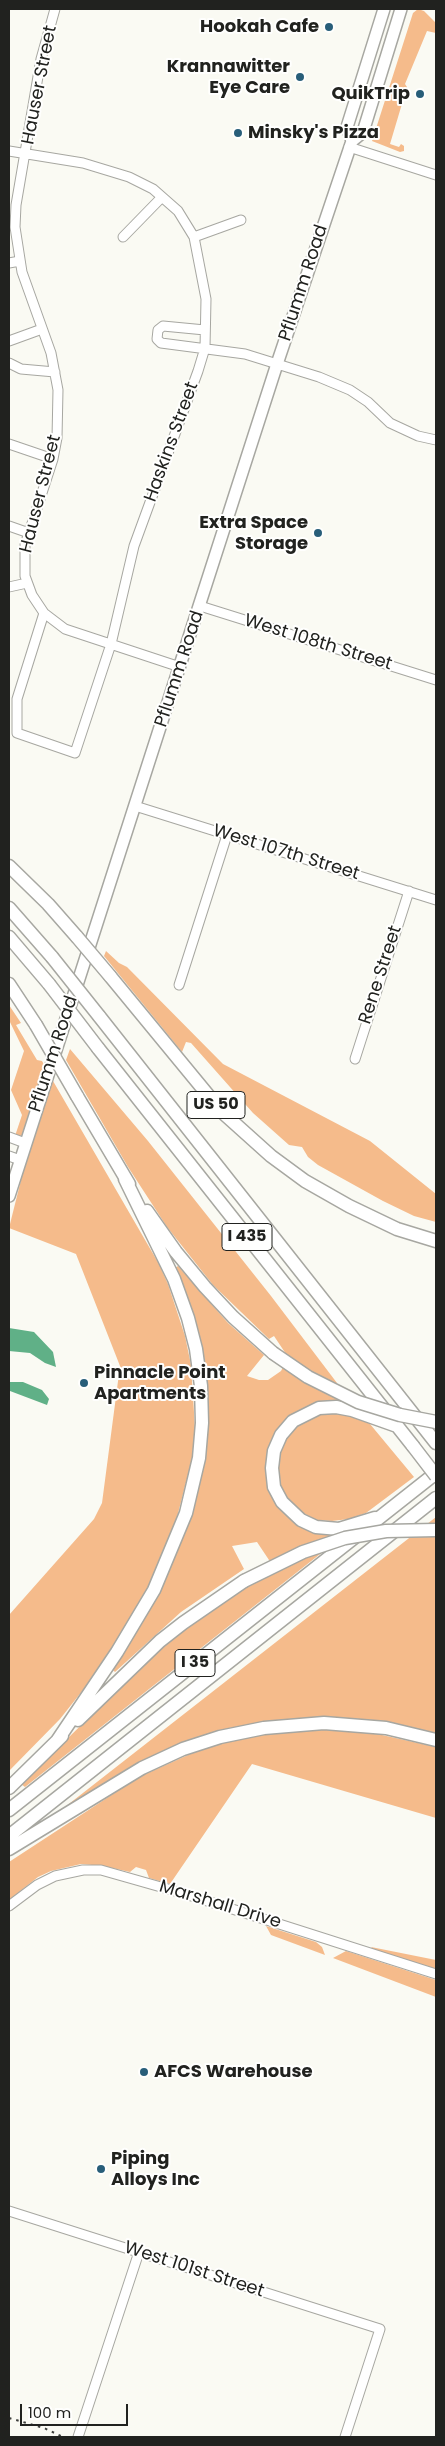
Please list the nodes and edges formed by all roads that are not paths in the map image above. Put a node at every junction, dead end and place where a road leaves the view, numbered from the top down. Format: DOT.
graph roads {
  1 [pos="55,9"];
  2 [pos="384,9"];
  3 [pos="401,9"];
  4 [pos="350,144"];
  5 [pos="9,151"];
  6 [pos="26,153"];
  7 [pos="436,175"];
  8 [pos="162,197"];
  9 [pos="242,220"];
  10 [pos="123,236"];
  11 [pos="194,237"];
  12 [pos="20,261"];
  13 [pos="9,263"];
  14 [pos="42,329"];
  15 [pos="205,330"];
  16 [pos="9,341"];
  17 [pos="205,348"];
  18 [pos="9,363"];
  19 [pos="277,364"];
  20 [pos="55,372"];
  21 [pos="436,440"];
  22 [pos="9,444"];
  23 [pos="53,459"];
  24 [pos="9,526"];
  25 [pos="29,533"];
  26 [pos="27,583"];
  27 [pos="9,587"];
  28 [pos="200,606"];
  29 [pos="44,613"];
  30 [pos="111,644"];
  31 [pos="180,667"];
  32 [pos="436,680"];
  33 [pos="13,700"];
  34 [pos="135,806"];
  35 [pos="227,835"];
  36 [pos="9,866"];
  37 [pos="409,891"];
  38 [pos="436,900"];
  39 [pos="9,908"];
  40 [pos="9,937"];
  41 [pos="9,984"];
  42 [pos="179,985"];
  43 [pos="355,1059"];
  44 [pos="9,1137"];
  45 [pos="25,1143"];
  46 [pos="14,1158"];
  47 [pos="125,1179"];
  48 [pos="9,1196"];
  49 [pos="436,1241"];
  50 [pos="436,1422"];
  51 [pos="396,1426"];
  52 [pos="432,1438"];
  53 [pos="436,1475"];
  54 [pos="436,1498"];
  55 [pos="382,1516"];
  56 [pos="436,1530"];
  57 [pos="436,1740"];
  58 [pos="56,1741"];
  59 [pos="9,1788"];
  60 [pos="9,1810"];
  61 [pos="9,1836"];
  62 [pos="9,1849"];
  63 [pos="9,1906"];
  64 [pos="436,1974"];
  65 [pos="9,2211"];
  66 [pos="138,2252"];
  67 [pos="78,2437"];
  68 [pos="345,2437"];
  1 -- 6 [label="street, Hauser Street"];
  2 -- 4 [label="main road, Pflumm Road"];
  3 -- 4 [label="main road, Pflumm Road"];
  4 -- 7 [label="street"];
  4 -- 19 [label="main road, Pflumm Road"];
  5 -- 6 [label="street, Haskins Street"];
  6 -- 8 [label="street, Haskins Street"];
  6 -- 12 [label="street, Hauser Street"];
  8 -- 10 [label="street"];
  8 -- 11 [label="street, Haskins Street"];
  9 -- 11 [label="street"];
  11 -- 15 [label="street, Haskins Street"];
  12 -- 13 [label="street"];
  12 -- 14 [label="street, Hauser Street"];
  14 -- 16 [label="street"];
  14 -- 20 [label="street, Hauser Street"];
  15 -- 17 [label="street, Haskins Street"];
  15 -- 17 [label="street"];
  17 -- 19 [label="street"];
  17 -- 30 [label="street, Haskins Street"];
  18 -- 20 [label="street"];
  19 -- 21 [label="street"];
  19 -- 28 [label="main road, Pflumm Road"];
  20 -- 23 [label="street, Hauser Street"];
  22 -- 23 [label="street"];
  23 -- 25 [label="street, Hauser Street"];
  24 -- 25 [label="street"];
  25 -- 26 [label="street, Hauser Street"];
  26 -- 27 [label="street"];
  26 -- 29 [label="street, Hauser Street"];
  28 -- 31 [label="main road, Pflumm Road"];
  28 -- 32 [label="street, West 108th Street"];
  29 -- 30 [label="street, Hauser Street"];
  29 -- 33 [label="street"];
  30 -- 31 [label="street, Hauser Street"];
  30 -- 33 [label="street, Haskins Street"];
  31 -- 34 [label="main road, Pflumm Road"];
  34 -- 35 [label="street, West 107th Street"];
  34 -- 45 [label="main road, Pflumm Road"];
  35 -- 37 [label="street, West 107th Street"];
  35 -- 42 [label="street"];
  36 -- 49 [label="highway, US 50, bridge"];
  37 -- 38 [label="street, West 107th Street"];
  37 -- 43 [label="street, Rene Street"];
  39 -- 52 [label="highway, I 435, bridge"];
  40 -- 51 [label="highway, I 435, bridge"];
  41 -- 47 [label="highway, bridge"];
  44 -- 45 [label="street"];
  45 -- 46 [label="main road, Pflumm Road"];
  46 -- 48 [label="main road, Pflumm Road"];
  47 -- 50 [label="highway, bridge"];
  47 -- 58 [label="highway"];
  51 -- 53 [label="highway, I 435, bridge"];
  51 -- 55 [label="highway"];
  53 -- 55 [label="highway, I 35"];
  54 -- 61 [label="highway, I 35"];
  55 -- 60 [label="highway, I 35"];
  56 -- 58 [label="highway, bridge"];
  57 -- 62 [label="highway"];
  58 -- 59 [label="highway"];
  63 -- 64 [label="street, Marshall Drive"];
  65 -- 66 [label="street, West 101st Street"];
  66 -- 67 [label="street"];
  66 -- 68 [label="street, West 101st Street"];
}
